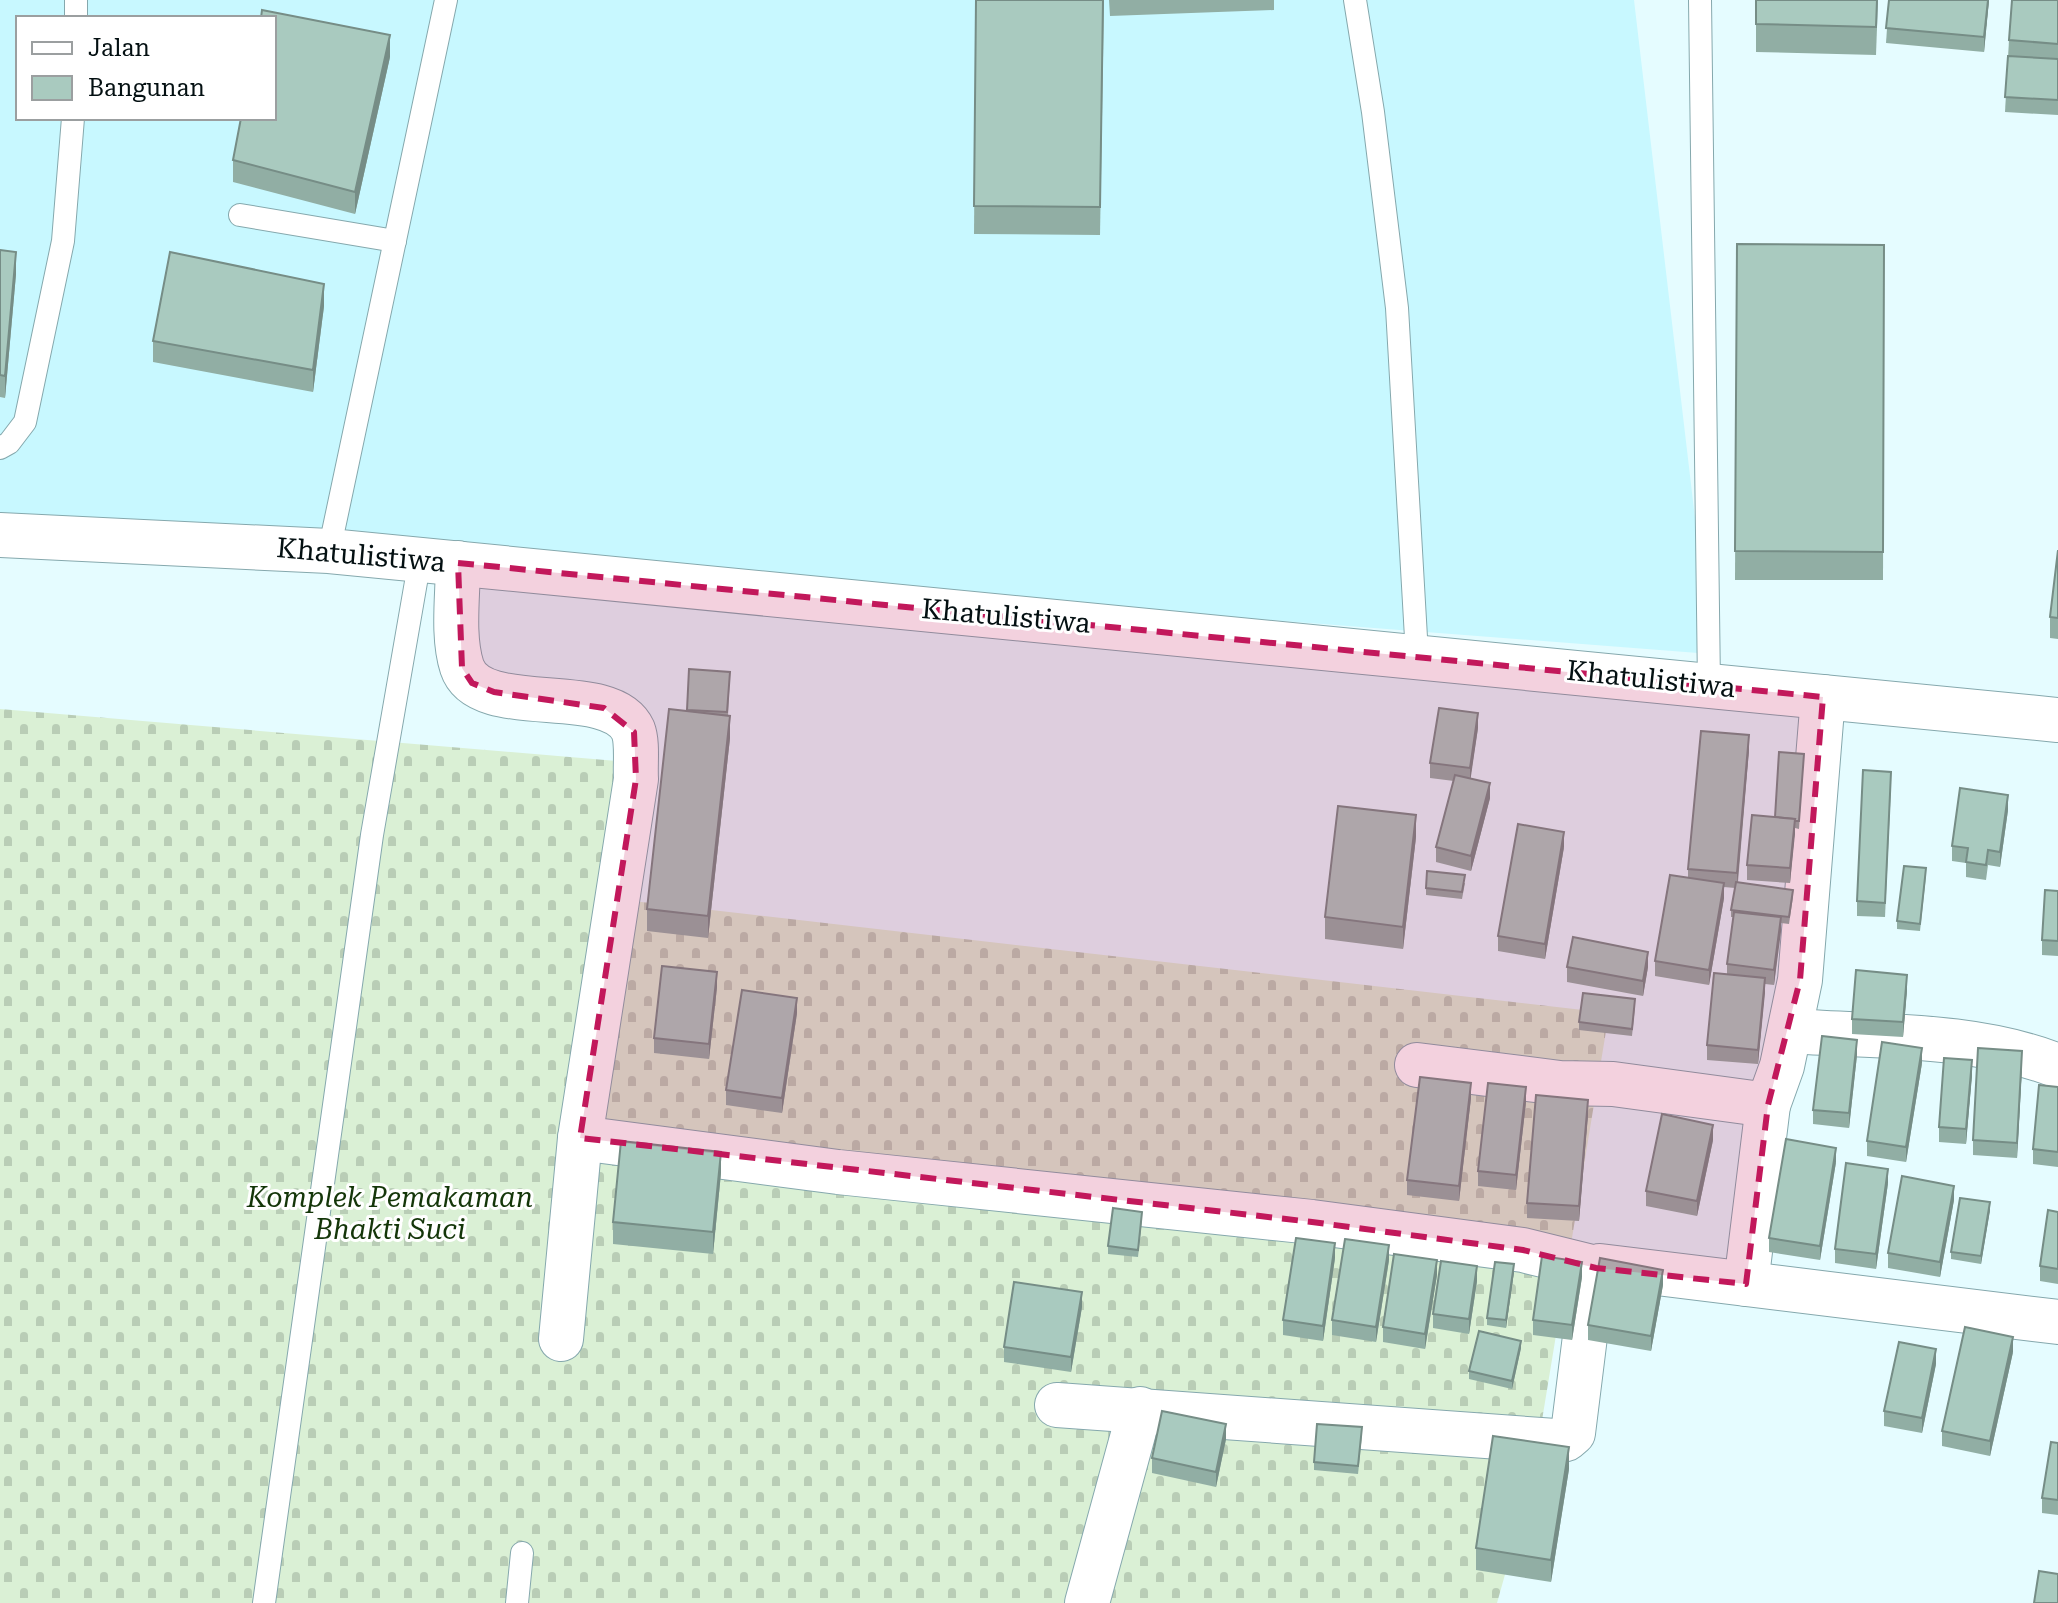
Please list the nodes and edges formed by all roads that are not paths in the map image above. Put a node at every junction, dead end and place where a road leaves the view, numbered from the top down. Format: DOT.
graph roads {
  1 [pos="446,0"];
  2 [pos="1355,0"];
  3 [pos="1700,0"];
  4 [pos="73,120"];
  5 [pos="240,215"];
  6 [pos="395,241"];
  7 [pos="0,448"];
  8 [pos="0,535"];
  9 [pos="329,551"];
  10 [pos="439,561"];
  11 [pos="1417,655"];
  12 [pos="1709,685"];
  13 [pos="1823,697"];
  14 [pos="2058,720"];
  15 [pos="1790,1031"];
  16 [pos="1417,1065"];
  17 [pos="2058,1066"];
  18 [pos="1768,1105"];
  19 [pos="580,1138"];
  20 [pos="1596,1268"];
  21 [pos="1746,1284"];
  22 [pos="2058,1322"];
  23 [pos="561,1339"];
  24 [pos="1057,1405"];
  25 [pos="1140,1409"];
  26 [pos="522,1553"];
  27 [pos="264,1603"];
  28 [pos="517,1603"];
  29 [pos="1087,1603"];
  1 -- 6 [label="lane"];
  2 -- 11 [label="lane"];
  3 -- 12 [label="lane"];
  4 -- 7 [label="lane"];
  5 -- 6 [label="lane"];
  6 -- 9 [label="lane"];
  8 -- 9 [label="main road, Khatulistiwa"];
  9 -- 10 [label="main road, Khatulistiwa"];
  10 -- 11 [label="main road, Khatulistiwa"];
  10 -- 19 [label="main road"];
  10 -- 27 [label="lane"];
  11 -- 12 [label="main road, Khatulistiwa"];
  12 -- 13 [label="main road, Khatulistiwa"];
  13 -- 14 [label="main road, Khatulistiwa"];
  13 -- 15 [label="main road"];
  15 -- 17 [label="main road"];
  15 -- 18 [label="main road"];
  16 -- 18 [label="main road"];
  18 -- 21 [label="main road"];
  19 -- 20 [label="main road"];
  19 -- 23 [label="main road"];
  20 -- 21 [label="main road"];
  20 -- 25 [label="main road"];
  21 -- 22 [label="main road"];
  24 -- 25 [label="main road"];
  25 -- 29 [label="main road"];
  26 -- 28 [label="lane"];
}
